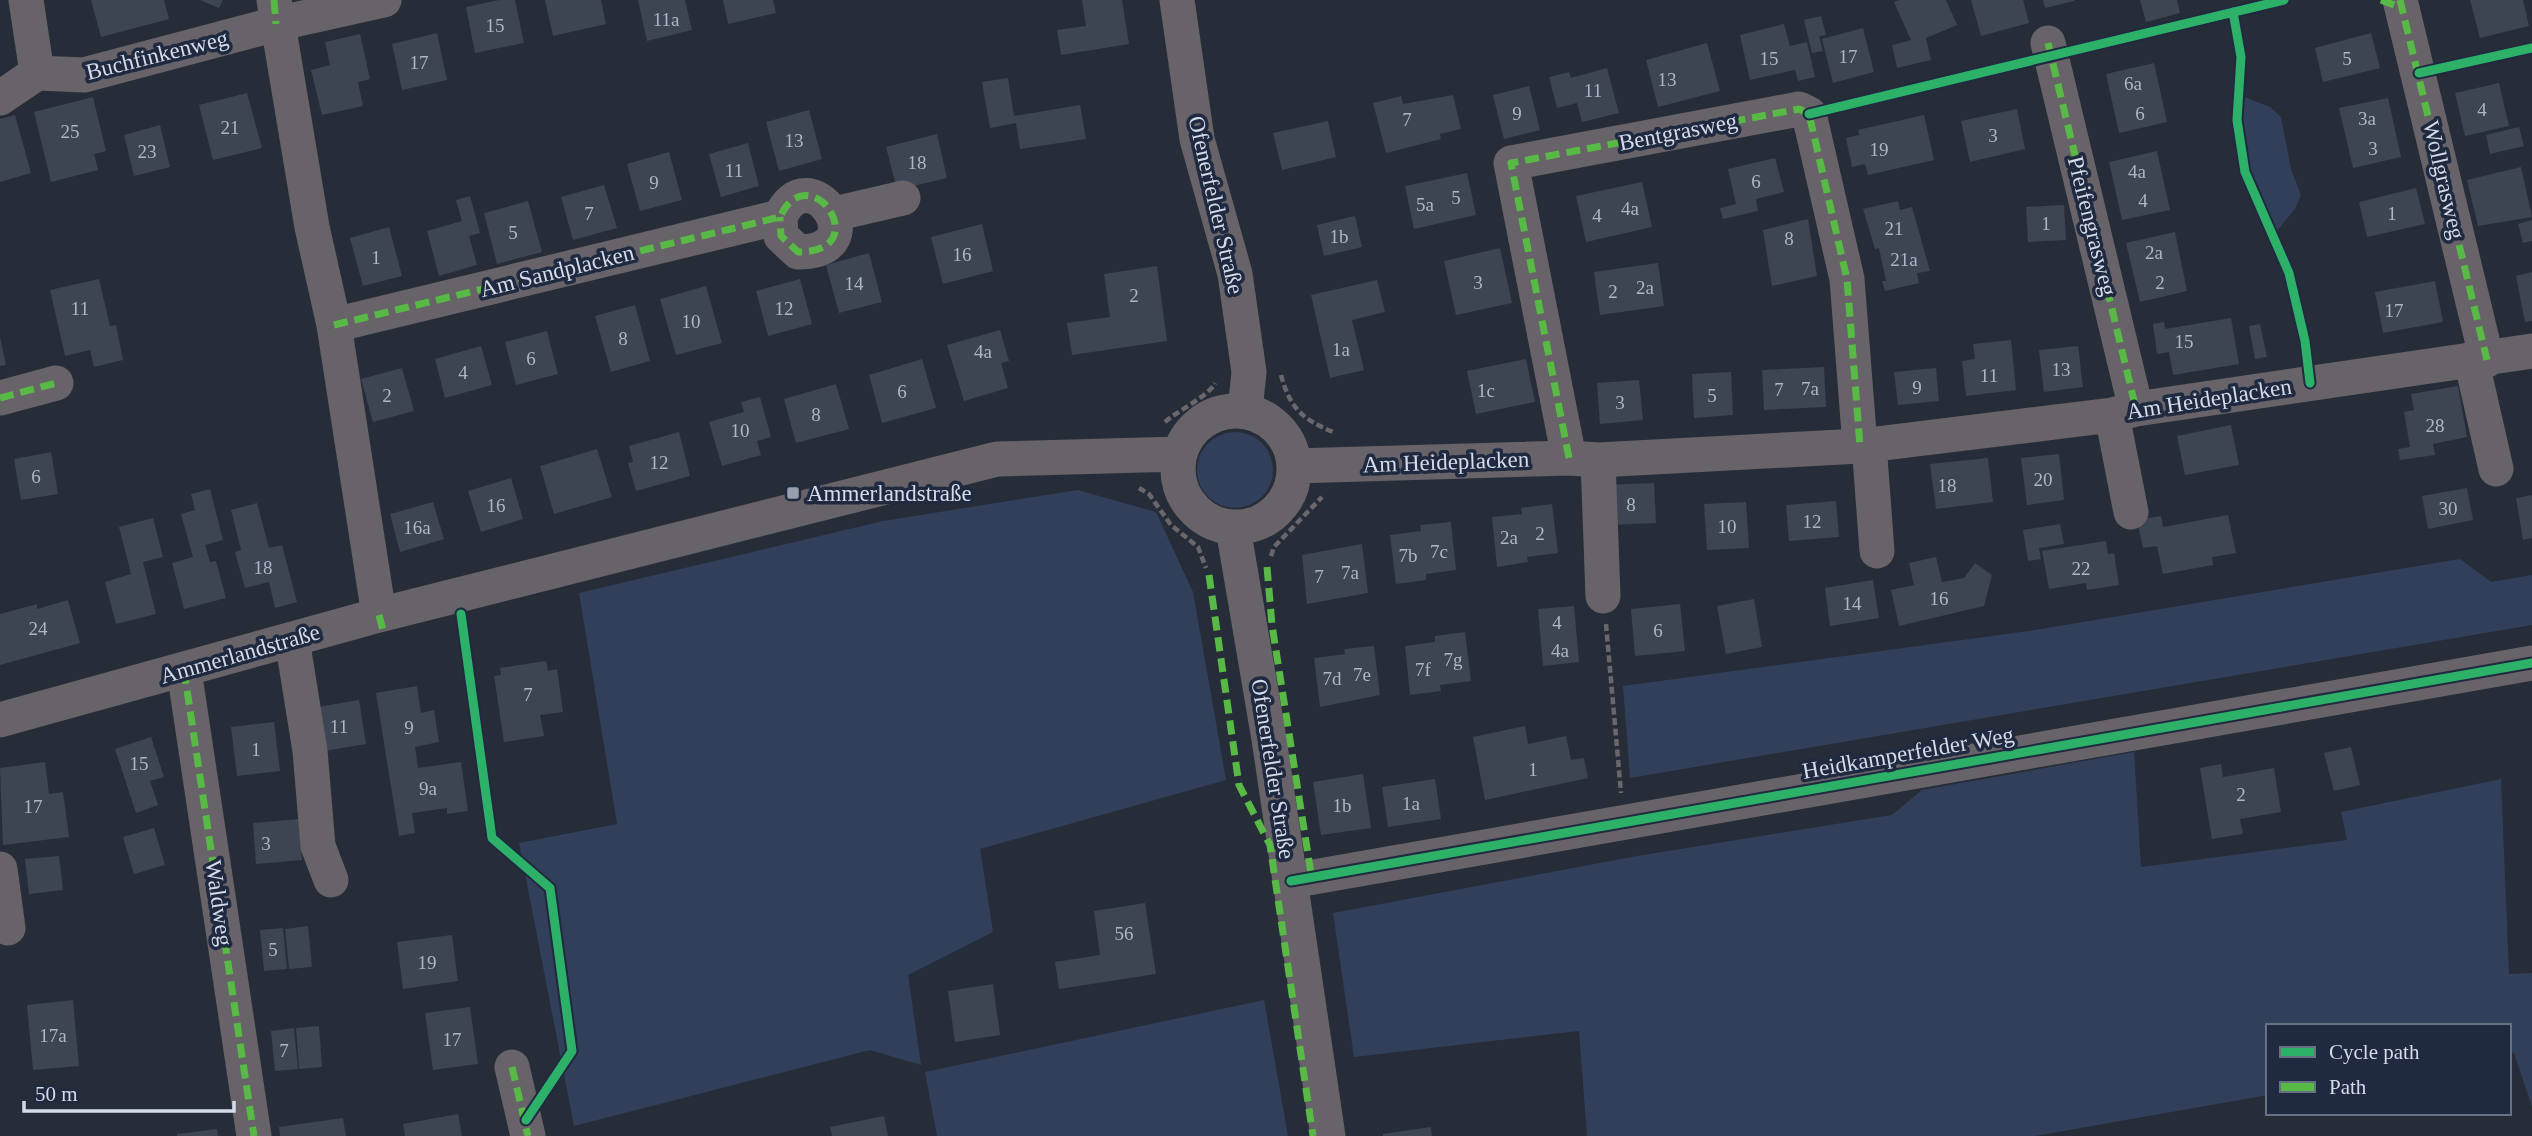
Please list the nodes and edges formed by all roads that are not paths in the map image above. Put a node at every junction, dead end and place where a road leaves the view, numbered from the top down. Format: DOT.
graph roads {
  1 [pos="26,0"];
  2 [pos="384,0"];
  3 [pos="1177,0"];
  4 [pos="2400,0"];
  5 [pos="275,12"];
  6 [pos="2048,43"];
  7 [pos="37,74"];
  8 [pos="0,98"];
  9 [pos="903,198"];
  10 [pos="334,325"];
  11 [pos="2532,351"];
  12 [pos="2479,359"];
  13 [pos="57,383"];
  14 [pos="0,397"];
  15 [pos="1245,411"];
  16 [pos="2124,412"];
  17 [pos="1171,439"];
  18 [pos="1865,445"];
  19 [pos="1583,459"];
  20 [pos="1294,466"];
  21 [pos="2496,469"];
  22 [pos="2131,512"];
  23 [pos="1233,527"];
  24 [pos="1877,551"];
  25 [pos="1603,596"];
  26 [pos="379,615"];
  27 [pos="292,639"];
  28 [pos="2532,663"];
  29 [pos="184,670"];
  30 [pos="0,720"];
  31 [pos="0,869"];
  32 [pos="331,880"];
  33 [pos="1291,881"];
  34 [pos="8,928"];
  35 [pos="512,1067"];
  36 [pos="254,1136"];
  37 [pos="528,1136"];
  38 [pos="1328,1136"];
  1 -- 7 [label="street"];
  2 -- 5 [label="street, Buchfinkenweg"];
  3 -- 15 [label="street, Ofenerfelder Straße"];
  4 -- 12 [label="street, Wollgrasweg"];
  5 -- 7 [label="street, Buchfinkenweg"];
  5 -- 10 [label="street"];
  6 -- 16 [label="street, Pfeifengrasweg"];
  7 -- 8 [label="street"];
  9 -- 10 [label="street, Am Sandplacken"];
  10 -- 26 [label="street"];
  11 -- 12 [label="street, Am Heideplacken"];
  12 -- 16 [label="street, Am Heideplacken"];
  12 -- 21 [label="street"];
  13 -- 14 [label="street"];
  15 -- 17 [label="street"];
  15 -- 20 [label="street"];
  16 -- 18 [label="street, Am Heideplacken"];
  16 -- 22 [label="street, Am Heideplacken"];
  17 -- 23 [label="street"];
  17 -- 26 [label="street, Ammerlandstraße"];
  18 -- 19 [label="street, Am Heideplacken"];
  18 -- 19 [label="street, Bentgrasweg"];
  18 -- 24 [label="street"];
  19 -- 20 [label="street, Am Heideplacken"];
  19 -- 25 [label="street"];
  20 -- 23 [label="street"];
  23 -- 33 [label="street, Ofenerfelder Straße"];
  26 -- 27 [label="street, Ammerlandstraße"];
  27 -- 29 [label="street, Ammerlandstraße"];
  27 -- 32 [label="street"];
  28 -- 33 [label="street, Heidkamperfelder Weg"];
  29 -- 30 [label="street, Ammerlandstraße"];
  29 -- 36 [label="street, Waldweg"];
  31 -- 34 [label="street"];
  33 -- 38 [label="street, Ofenerfelder Straße"];
  35 -- 37 [label="street"];
}
